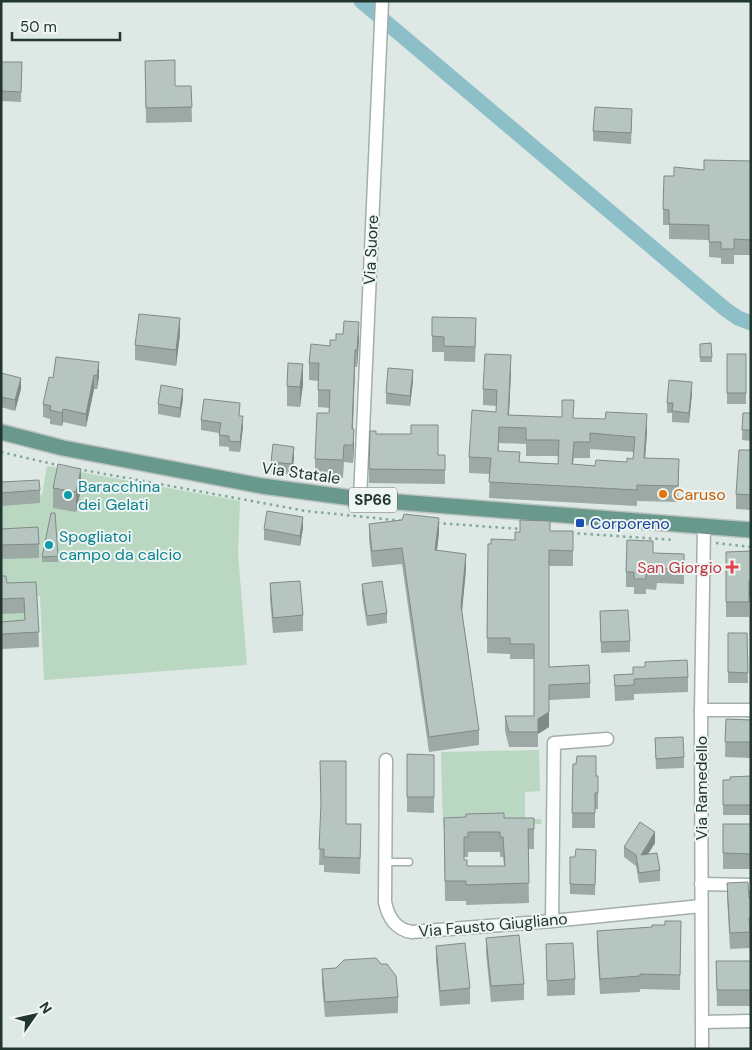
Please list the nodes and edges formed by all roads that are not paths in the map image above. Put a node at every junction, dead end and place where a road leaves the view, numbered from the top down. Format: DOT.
graph roads {
  1 [pos="382,3"];
  2 [pos="1,432"];
  3 [pos="360,499"];
  4 [pos="704,526"];
  5 [pos="751,530"];
  6 [pos="702,710"];
  7 [pos="751,710"];
  8 [pos="607,739"];
  9 [pos="386,760"];
  10 [pos="386,862"];
  11 [pos="409,862"];
  12 [pos="701,884"];
  13 [pos="751,885"];
  14 [pos="701,906"];
  15 [pos="552,921"];
  16 [pos="702,1022"];
  17 [pos="751,1022"];
  18 [pos="702,1049"];
  1 -- 3 [label="street, Via Suore"];
  2 -- 3 [label="main road, Via Statale / SP66"];
  3 -- 4 [label="main road, Via Statale / SP66"];
  4 -- 5 [label="main road, Via Statale / SP66"];
  4 -- 6 [label="street, Via Ramedello"];
  6 -- 7 [label="street"];
  6 -- 12 [label="street, Via Ramedello"];
  8 -- 15 [label="street"];
  9 -- 10 [label="street, Via Fausto Giugliano"];
  10 -- 11 [label="lane"];
  10 -- 15 [label="street, Via Fausto Giugliano"];
  12 -- 13 [label="street"];
  12 -- 14 [label="street, Via Ramedello"];
  14 -- 15 [label="street, Via Fausto Giugliano"];
  14 -- 16 [label="street, Via Ramedello"];
  16 -- 17 [label="street"];
  16 -- 18 [label="street, Via Ramedello"];
}
